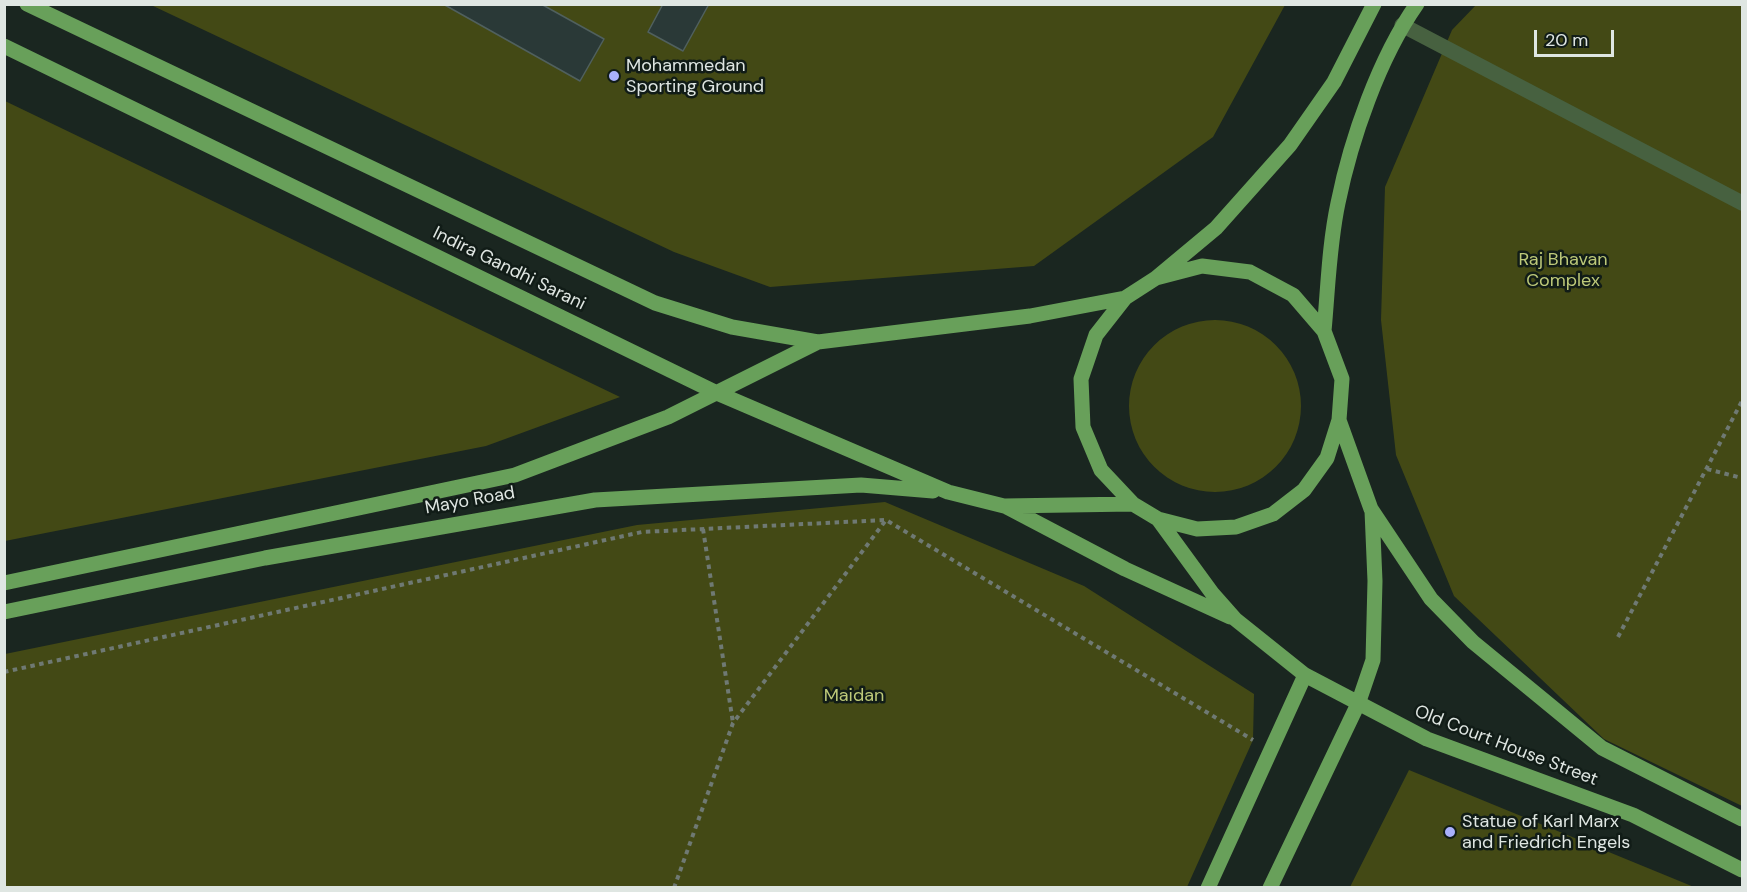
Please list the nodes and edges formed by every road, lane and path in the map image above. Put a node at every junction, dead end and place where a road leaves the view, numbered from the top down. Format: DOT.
graph roads {
  1 [pos="27,4"];
  2 [pos="1374,4"];
  3 [pos="1417,4"];
  4 [pos="1402,26"];
  5 [pos="4,46"];
  6 [pos="1743,203"];
  7 [pos="1156,278"];
  8 [pos="1125,298"];
  9 [pos="1324,331"];
  10 [pos="818,342"];
  11 [pos="717,393"];
  12 [pos="1743,401"];
  13 [pos="1340,420"];
  14 [pos="1707,469"];
  15 [pos="1743,478"];
  16 [pos="948,492"];
  17 [pos="1133,504"];
  18 [pos="1004,506"];
  19 [pos="1371,509"];
  20 [pos="1158,519"];
  21 [pos="886,520"];
  22 [pos="703,529"];
  23 [pos="4,583"];
  24 [pos="4,612"];
  25 [pos="1235,619"];
  26 [pos="1618,636"];
  27 [pos="4,672"];
  28 [pos="1305,675"];
  29 [pos="1358,704"];
  30 [pos="733,723"];
  31 [pos="1248,750"];
  32 [pos="1743,819"];
  33 [pos="1743,870"];
  34 [pos="674,888"];
  35 [pos="1208,888"];
  36 [pos="1270,888"];
  1 -- 10 [label="main road, Indira Gandhi Sarani"];
  2 -- 7 [label="main road"];
  3 -- 4 [label="main road"];
  4 -- 6 [label="lane"];
  4 -- 9 [label="main road"];
  5 -- 11 [label="main road, Indira Gandhi Sarani"];
  7 -- 8 [label="main road"];
  7 -- 9 [label="main road"];
  8 -- 10 [label="main road"];
  8 -- 17 [label="main road"];
  9 -- 13 [label="main road"];
  10 -- 11 [label="main road, Mayo Road"];
  11 -- 16 [label="main road, Indira Gandhi Sarani"];
  11 -- 23 [label="main road, Mayo Road"];
  12 -- 14 [label="path"];
  13 -- 19 [label="main road"];
  13 -- 20 [label="main road"];
  14 -- 15 [label="path"];
  14 -- 26 [label="path"];
  16 -- 18 [label="main road, Indira Gandhi Sarani"];
  16 -- 24 [label="main road, Mayo Road"];
  17 -- 18 [label="main road"];
  17 -- 20 [label="main road"];
  18 -- 25 [label="main road"];
  19 -- 29 [label="main road"];
  19 -- 32 [label="main road"];
  20 -- 25 [label="main road"];
  21 -- 22 [label="path"];
  21 -- 30 [label="path"];
  21 -- 31 [label="path"];
  22 -- 27 [label="path"];
  22 -- 30 [label="path"];
  25 -- 28 [label="main road, Old Court House Street"];
  28 -- 29 [label="main road, Old Court House Street"];
  28 -- 35 [label="main road"];
  29 -- 33 [label="main road, Old Court House Street"];
  29 -- 36 [label="main road"];
  30 -- 34 [label="path"];
}
